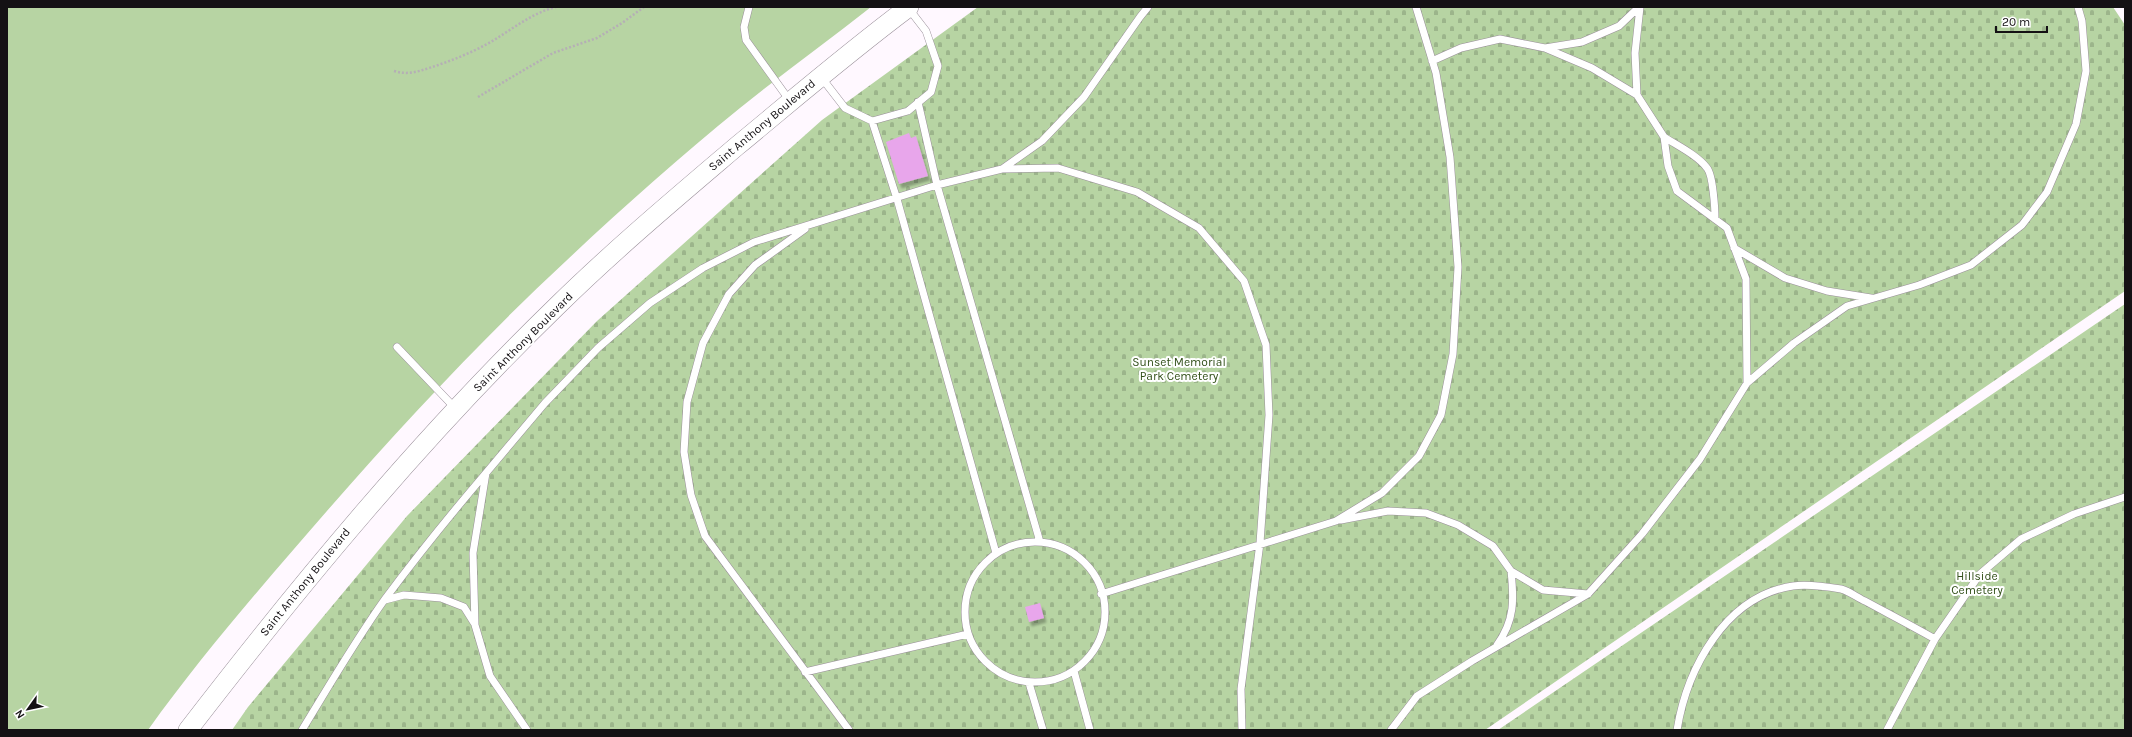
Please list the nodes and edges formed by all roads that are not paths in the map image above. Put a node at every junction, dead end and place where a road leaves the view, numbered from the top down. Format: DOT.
graph roads {
  1 [pos="749,7"];
  2 [pos="908,7"];
  3 [pos="1148,7"];
  4 [pos="1416,7"];
  5 [pos="1640,7"];
  6 [pos="2078,7"];
  7 [pos="1545,48"];
  8 [pos="1432,61"];
  9 [pos="820,76"];
  10 [pos="1637,95"];
  11 [pos="790,102"];
  12 [pos="918,102"];
  13 [pos="872,121"];
  14 [pos="1664,137"];
  15 [pos="1002,169"];
  16 [pos="937,185"];
  17 [pos="896,199"];
  18 [pos="1715,219"];
  19 [pos="810,225"];
  20 [pos="1734,248"];
  21 [pos="1873,298"];
  22 [pos="397,347"];
  23 [pos="1747,384"];
  24 [pos="457,409"];
  25 [pos="486,473"];
  26 [pos="2125,497"];
  27 [pos="1336,521"];
  28 [pos="1040,542"];
  29 [pos="1260,543"];
  30 [pos="996,553"];
  31 [pos="1511,571"];
  32 [pos="1102,594"];
  33 [pos="1588,594"];
  34 [pos="385,600"];
  35 [pos="475,625"];
  36 [pos="968,634"];
  37 [pos="1935,639"];
  38 [pos="1494,648"];
  39 [pos="1074,671"];
  40 [pos="805,672"];
  41 [pos="1029,683"];
  42 [pos="188,730"];
  43 [pos="302,730"];
  44 [pos="527,730"];
  45 [pos="849,730"];
  46 [pos="1043,730"];
  47 [pos="1090,730"];
  48 [pos="1242,730"];
  49 [pos="1391,730"];
  50 [pos="1677,730"];
  51 [pos="1887,730"];
  1 -- 11 [label="lane"];
  2 -- 9 [label="street, Saint Anthony Boulevard"];
  2 -- 12 [label="lane"];
  3 -- 15 [label="lane"];
  4 -- 8 [label="lane"];
  5 -- 7 [label="lane"];
  5 -- 10 [label="lane"];
  6 -- 21 [label="lane"];
  7 -- 8 [label="lane"];
  7 -- 10 [label="lane"];
  8 -- 27 [label="lane"];
  9 -- 11 [label="street, Saint Anthony Boulevard"];
  9 -- 13 [label="lane"];
  10 -- 14 [label="lane"];
  11 -- 24 [label="street, Saint Anthony Boulevard"];
  12 -- 13 [label="lane"];
  12 -- 16 [label="lane"];
  13 -- 17 [label="lane"];
  14 -- 18 [label="lane"];
  14 -- 18 [label="lane"];
  15 -- 16 [label="lane"];
  15 -- 29 [label="lane"];
  16 -- 17 [label="lane"];
  16 -- 28 [label="lane"];
  17 -- 19 [label="lane"];
  17 -- 30 [label="lane"];
  18 -- 20 [label="lane"];
  19 -- 25 [label="lane"];
  19 -- 40 [label="lane"];
  20 -- 21 [label="lane"];
  20 -- 23 [label="lane"];
  21 -- 23 [label="lane"];
  22 -- 24 [label="lane"];
  23 -- 33 [label="lane"];
  24 -- 42 [label="street, Saint Anthony Boulevard"];
  25 -- 34 [label="lane"];
  25 -- 35 [label="lane"];
  26 -- 37 [label="lane"];
  27 -- 29 [label="lane"];
  27 -- 31 [label="lane"];
  28 -- 30 [label="lane"];
  28 -- 32 [label="lane"];
  29 -- 32 [label="lane"];
  29 -- 48 [label="lane"];
  30 -- 36 [label="lane"];
  31 -- 33 [label="lane"];
  31 -- 38 [label="lane"];
  32 -- 39 [label="lane"];
  33 -- 38 [label="lane"];
  34 -- 35 [label="lane"];
  34 -- 43 [label="lane"];
  35 -- 44 [label="lane"];
  36 -- 40 [label="lane"];
  36 -- 41 [label="lane"];
  37 -- 50 [label="lane"];
  37 -- 51 [label="lane"];
  38 -- 49 [label="lane"];
  39 -- 41 [label="lane"];
  39 -- 47 [label="lane"];
  40 -- 45 [label="lane"];
  41 -- 46 [label="lane"];
}
